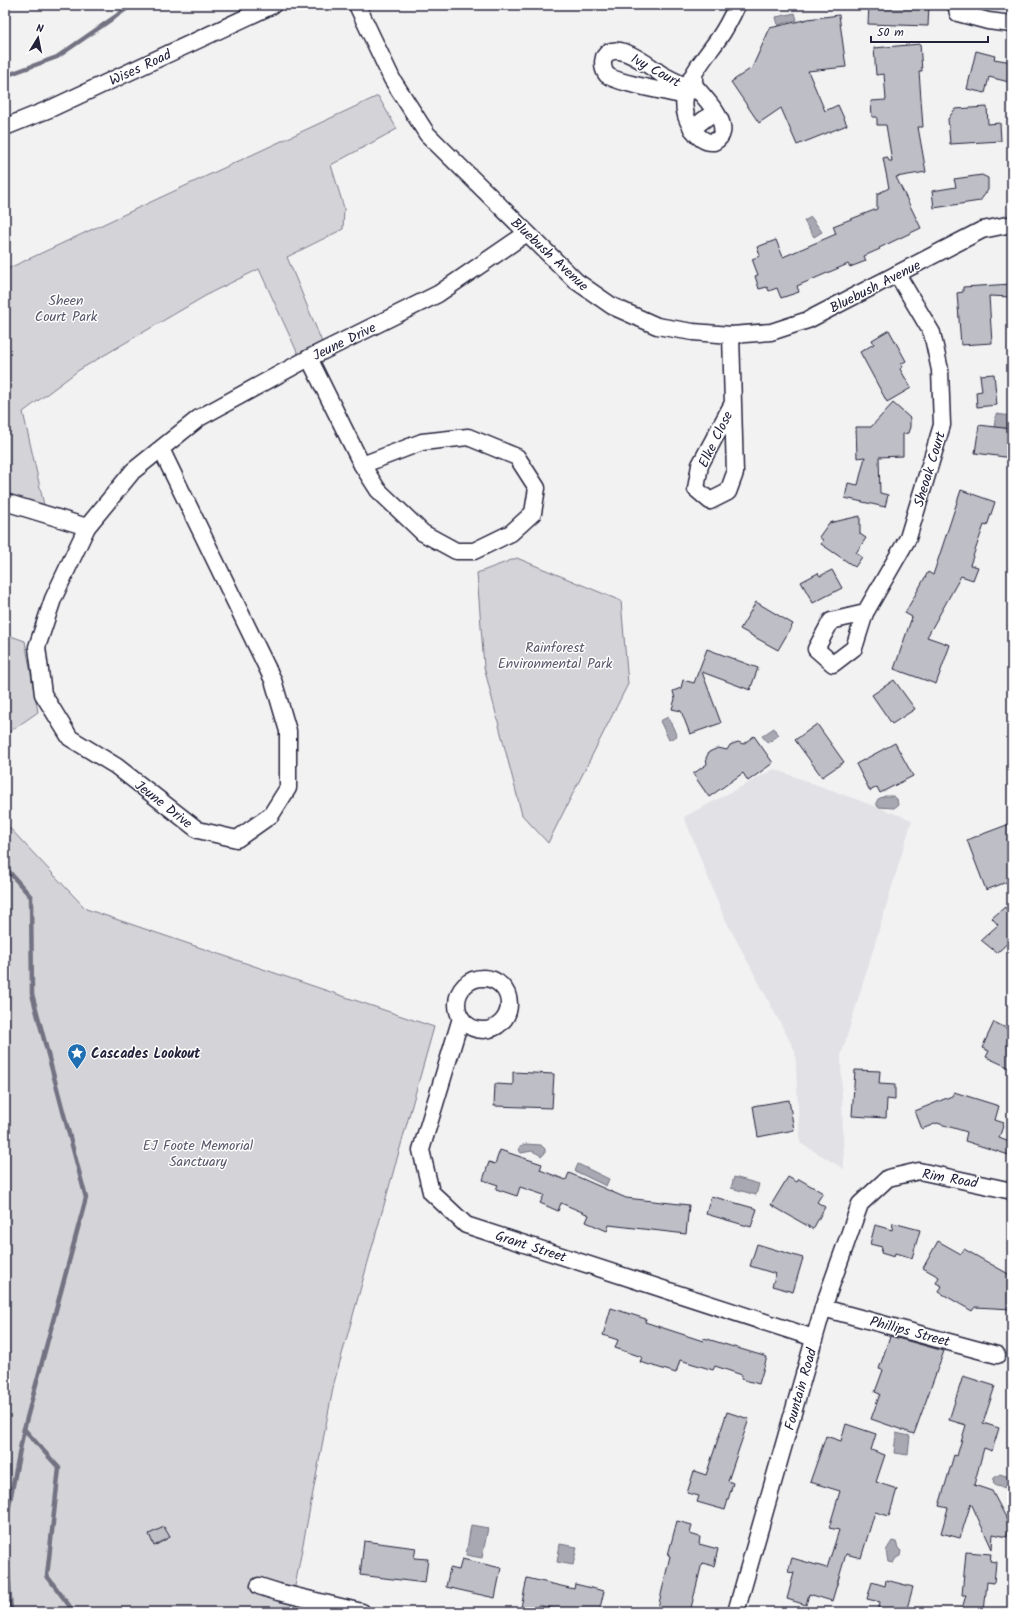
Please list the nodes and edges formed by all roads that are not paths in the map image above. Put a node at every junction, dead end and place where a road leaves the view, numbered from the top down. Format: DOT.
graph roads {
  1 [pos="273,5"];
  2 [pos="357,5"];
  3 [pos="737,5"];
  4 [pos="956,5"];
  5 [pos="1012,24"];
  6 [pos="629,54"];
  7 [pos="620,80"];
  8 [pos="692,88"];
  9 [pos="715,111"];
  10 [pos="5,127"];
  11 [pos="692,129"];
  12 [pos="1012,224"];
  13 [pos="527,233"];
  14 [pos="898,274"];
  15 [pos="731,335"];
  16 [pos="309,358"];
  17 [pos="733,403"];
  18 [pos="161,450"];
  19 [pos="362,465"];
  20 [pos="5,502"];
  21 [pos="87,527"];
  22 [pos="865,613"];
  23 [pos="461,1018"];
  24 [pos="888,1178"];
  25 [pos="1012,1191"];
  26 [pos="823,1308"];
  27 [pos="814,1338"];
  28 [pos="997,1355"];
  29 [pos="259,1586"];
  30 [pos="362,1612"];
  31 [pos="737,1612"];
  1 -- 10 [label="street, Wises Road"];
  2 -- 13 [label="street, Bluebush Avenue"];
  3 -- 8 [label="street, Ivy Court"];
  4 -- 5 [label="street"];
  6 -- 7 [label="street"];
  6 -- 7 [label="street, Ivy Court"];
  6 -- 8 [label="street, Ivy Court"];
  7 -- 8 [label="street"];
  8 -- 9 [label="street, Ivy Court"];
  8 -- 11 [label="street, Ivy Court"];
  9 -- 11 [label="street"];
  9 -- 11 [label="street, Ivy Court"];
  12 -- 14 [label="street, Bluebush Avenue"];
  13 -- 15 [label="street, Bluebush Avenue"];
  13 -- 16 [label="street, Jeune Drive"];
  14 -- 15 [label="street, Bluebush Avenue"];
  14 -- 22 [label="street, Sheoak Court"];
  15 -- 17 [label="street, Elke Close"];
  16 -- 18 [label="street, Jeune Drive"];
  16 -- 19 [label="street"];
  17 -- 17 [label="street, Elke Close"];
  18 -- 21 [label="street, Jeune Drive"];
  18 -- 21 [label="street, Jeune Drive"];
  19 -- 19 [label="street"];
  20 -- 21 [label="street"];
  23 -- 27 [label="street, Grant Street"];
  24 -- 25 [label="street, Rim Road"];
  24 -- 26 [label="street, Fountain Road"];
  26 -- 27 [label="street, Fountain Road"];
  26 -- 28 [label="street, Phillips Street"];
  27 -- 31 [label="street, Fountain Road"];
  29 -- 30 [label="street"];
}
